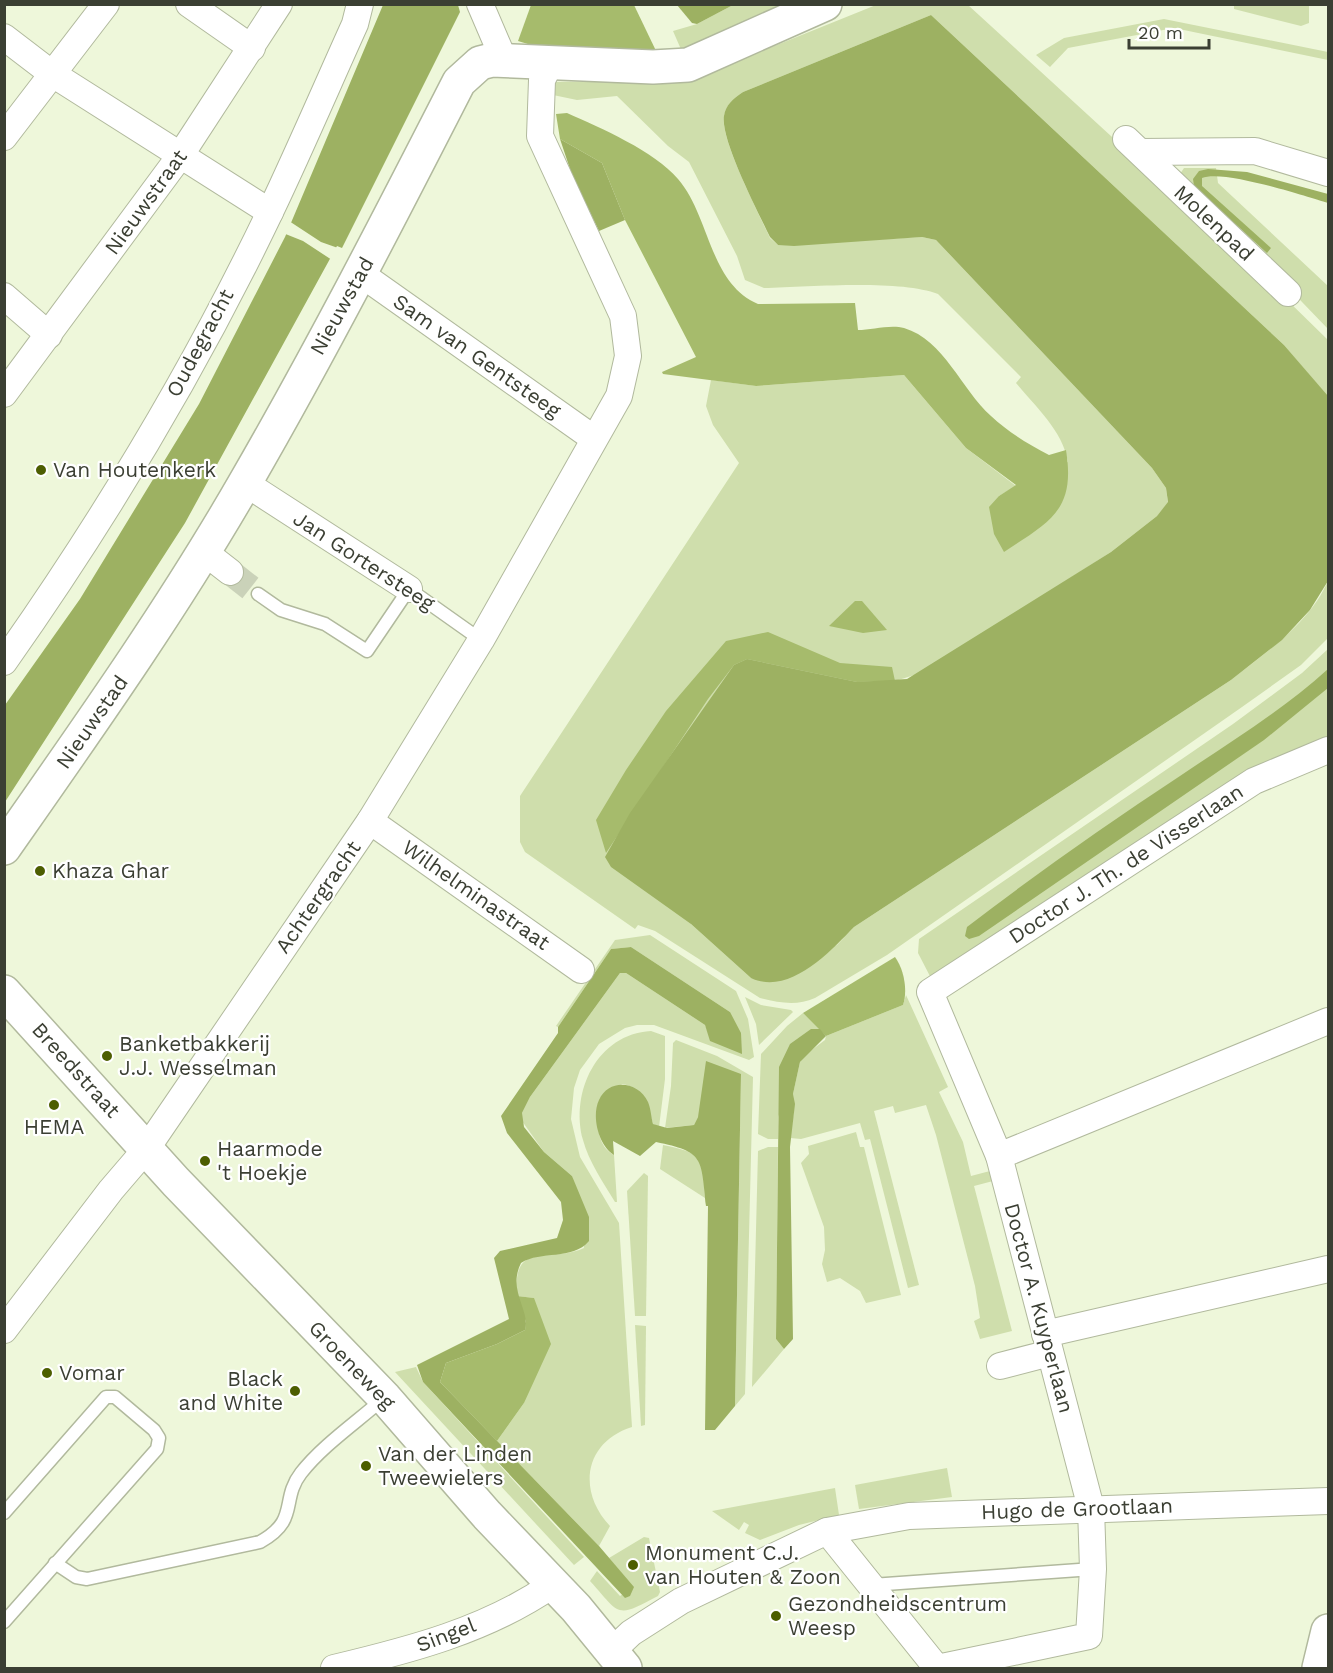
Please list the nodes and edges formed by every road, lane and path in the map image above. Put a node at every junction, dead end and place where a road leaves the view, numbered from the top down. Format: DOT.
graph roads {
  1 [pos="106,4"];
  2 [pos="189,4"];
  3 [pos="279,4"];
  4 [pos="360,4"];
  5 [pos="480,4"];
  6 [pos="825,4"];
  7 [pos="4,37"];
  8 [pos="252,48"];
  9 [pos="504,60"];
  10 [pos="551,62"];
  11 [pos="51,74"];
  12 [pos="4,137"];
  13 [pos="180,156"];
  14 [pos="1329,172"];
  15 [pos="270,212"];
  16 [pos="361,274"];
  17 [pos="1288,293"];
  18 [pos="4,296"];
  19 [pos="49,334"];
  20 [pos="4,394"];
  21 [pos="593,438"];
  22 [pos="245,483"];
  23 [pos="203,551"];
  24 [pos="230,572"];
  25 [pos="409,589"];
  26 [pos="258,594"];
  27 [pos="482,640"];
  28 [pos="4,662"];
  29 [pos="1329,750"];
  30 [pos="370,821"];
  31 [pos="4,848"];
  32 [pos="581,970"];
  33 [pos="4,992"];
  34 [pos="930,992"];
  35 [pos="1329,1021"];
  36 [pos="147,1148"];
  37 [pos="999,1155"];
  38 [pos="1329,1269"];
  39 [pos="8,1316"];
  40 [pos="1048,1343"];
  41 [pos="1000,1366"];
  42 [pos="385,1398"];
  43 [pos="1329,1500"];
  44 [pos="1091,1508"];
  45 [pos="4,1513"];
  46 [pos="827,1531"];
  47 [pos="55,1563"];
  48 [pos="1093,1569"];
  49 [pos="552,1585"];
  50 [pos="872,1585"];
  51 [pos="4,1622"];
  52 [pos="1329,1631"];
  53 [pos="619,1660"];
  54 [pos="334,1668"];
  55 [pos="1319,1668"];
  1 -- 11 [label="street"];
  2 -- 8 [label="street"];
  3 -- 8 [label="street, Nieuwstraat"];
  4 -- 15 [label="street, Oudegracht"];
  5 -- 9 [label="street"];
  6 -- 10 [label="street, Nieuwstad"];
  7 -- 11 [label="street"];
  8 -- 13 [label="street, Nieuwstraat"];
  9 -- 10 [label="street, Nieuwstad"];
  9 -- 16 [label="street, Nieuwstad"];
  10 -- 21 [label="street, Achtergracht"];
  11 -- 12 [label="street"];
  11 -- 13 [label="street"];
  13 -- 15 [label="street"];
  13 -- 19 [label="street, Nieuwstraat"];
  14 -- 17 [label="street, Molenpad"];
  15 -- 28 [label="street, Oudegracht"];
  16 -- 21 [label="street, Sam van Gentsteeg"];
  16 -- 22 [label="street, Nieuwstad"];
  18 -- 19 [label="street"];
  19 -- 20 [label="street, Nieuwstraat"];
  21 -- 27 [label="street, Achtergracht"];
  22 -- 23 [label="street, Nieuwstad"];
  22 -- 25 [label="street, Jan Gortersteeg"];
  23 -- 24 [label="street"];
  23 -- 31 [label="street, Nieuwstad"];
  25 -- 26 [label="lane"];
  25 -- 27 [label="lane, Jan Gortersteeg"];
  27 -- 30 [label="street, Achtergracht"];
  29 -- 34 [label="street, Doctor J. Th. de Visserlaan"];
  30 -- 32 [label="street, Wilhelminastraat"];
  30 -- 36 [label="street, Achtergracht"];
  33 -- 36 [label="street, Breedstraat"];
  34 -- 37 [label="street, Doctor A. Kuyperlaan"];
  35 -- 37 [label="street"];
  36 -- 39 [label="street, Achtergracht"];
  36 -- 42 [label="street, Groeneweg"];
  37 -- 40 [label="street, Doctor A. Kuyperlaan"];
  38 -- 40 [label="street"];
  40 -- 41 [label="street"];
  40 -- 44 [label="street, Doctor A. Kuyperlaan"];
  42 -- 47 [label="lane"];
  42 -- 49 [label="street, Groeneweg"];
  43 -- 44 [label="street, Hugo de Grootlaan"];
  44 -- 46 [label="street, Hugo de Grootlaan"];
  44 -- 48 [label="street, Doctor A. Kuyperlaan"];
  45 -- 47 [label="lane"];
  46 -- 50 [label="street"];
  46 -- 53 [label="street, Hugo de Grootlaan"];
  47 -- 51 [label="lane"];
  48 -- 50 [label="lane"];
  48 -- 50 [label="street, Doctor A. Kuyperlaan"];
  49 -- 53 [label="street, Groeneweg"];
  49 -- 54 [label="street, Singel"];
  52 -- 55 [label="street"];
}
